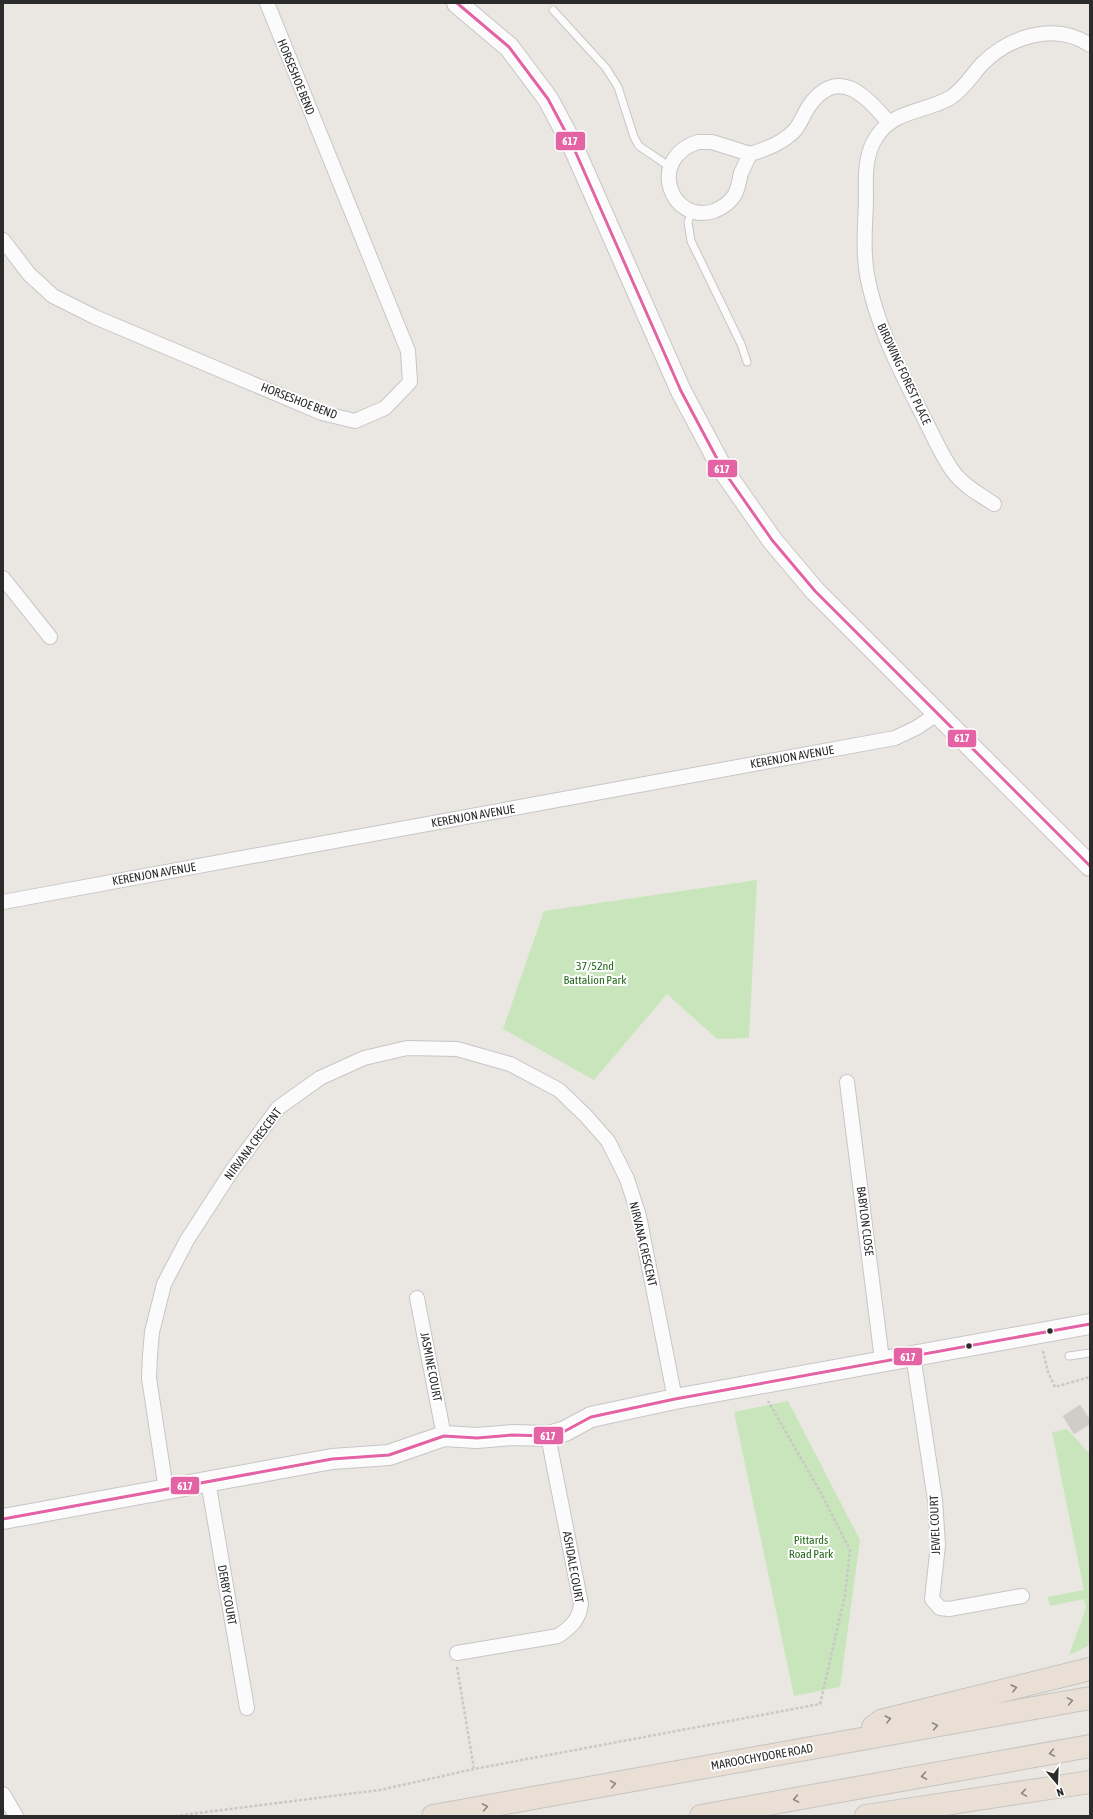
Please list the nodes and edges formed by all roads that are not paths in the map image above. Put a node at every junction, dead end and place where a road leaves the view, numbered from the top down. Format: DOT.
graph roads {
  1 [pos="267,3"];
  2 [pos="457,3"];
  3 [pos="554,10"];
  4 [pos="1090,45"];
  5 [pos="889,123"];
  6 [pos="750,154"];
  7 [pos="670,167"];
  8 [pos="692,211"];
  9 [pos="3,240"];
  10 [pos="747,362"];
  11 [pos="994,504"];
  12 [pos="3,578"];
  13 [pos="50,637"];
  14 [pos="937,714"];
  15 [pos="1090,866"];
  16 [pos="3,902"];
  17 [pos="847,1082"];
  18 [pos="418,1298"];
  19 [pos="1090,1324"];
  20 [pos="1090,1353"];
  21 [pos="913,1355"];
  22 [pos="1069,1356"];
  23 [pos="882,1360"];
  24 [pos="675,1399"];
  25 [pos="444,1436"];
  26 [pos="548,1436"];
  27 [pos="208,1481"];
  28 [pos="166,1490"];
  29 [pos="3,1519"];
  30 [pos="1022,1596"];
  31 [pos="457,1653"];
  32 [pos="1090,1669"];
  33 [pos="1090,1698"];
  34 [pos="247,1708"];
  35 [pos="856,1740"];
  36 [pos="1090,1746"];
  37 [pos="1090,1782"];
  38 [pos="3,1794"];
  39 [pos="16,1816"];
  40 [pos="433,1816"];
  41 [pos="701,1816"];
  42 [pos="866,1816"];
  1 -- 9 [label="street, HORSESHOE BEND"];
  2 -- 14 [label="street"];
  3 -- 7 [label="lane"];
  4 -- 5 [label="street, BIRDWING FOREST PLACE"];
  5 -- 6 [label="street"];
  5 -- 11 [label="street, BIRDWING FOREST PLACE"];
  6 -- 7 [label="street"];
  6 -- 8 [label="street"];
  7 -- 8 [label="street"];
  8 -- 10 [label="lane"];
  12 -- 13 [label="street"];
  14 -- 15 [label="street"];
  14 -- 16 [label="street, KERENJON AVENUE"];
  17 -- 23 [label="street, BABYLON CLOSE"];
  18 -- 25 [label="street, JASMINE COURT"];
  19 -- 21 [label="street"];
  20 -- 22 [label="lane"];
  21 -- 23 [label="street"];
  21 -- 30 [label="street, JEWEL COURT"];
  23 -- 24 [label="street"];
  24 -- 26 [label="street"];
  24 -- 28 [label="street, NIRVANA CRESCENT"];
  25 -- 26 [label="street"];
  25 -- 27 [label="street"];
  26 -- 31 [label="street, ASHDALE COURT"];
  27 -- 28 [label="street"];
  27 -- 34 [label="street, DERBY COURT"];
  28 -- 29 [label="street"];
  35 -- 32 [label="highway, one-way"];
  35 -- 33 [label="highway, MAROOCHYDORE ROAD, one-way"];
  40 -- 35 [label="highway, MAROOCHYDORE ROAD, one-way"];
  36 -- 41 [label="highway, one-way"];
  37 -- 42 [label="highway, one-way"];
  38 -- 39 [label="street"];
}
